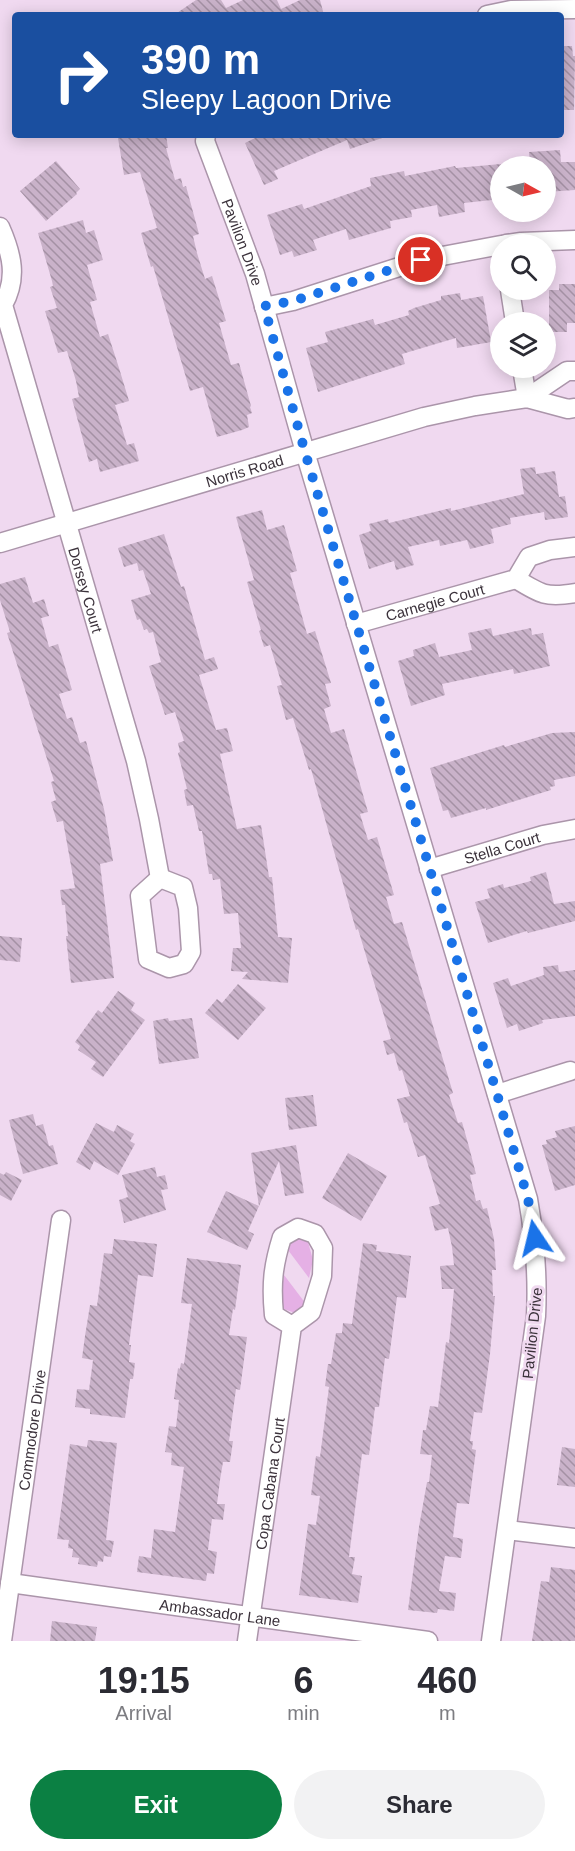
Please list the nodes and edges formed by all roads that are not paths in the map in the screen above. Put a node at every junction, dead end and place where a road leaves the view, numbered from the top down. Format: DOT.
graph roads {
  1 [pos="575,9"];
  2 [pos="501,12"];
  3 [pos="206,138"];
  4 [pos="0,226"];
  5 [pos="575,240"];
  6 [pos="556,241"];
  7 [pos="490,247"];
  8 [pos="1,305"];
  9 [pos="264,306"];
  10 [pos="575,371"];
  11 [pos="524,378"];
  12 [pos="527,398"];
  13 [pos="575,408"];
  14 [pos="305,452"];
  15 [pos="65,524"];
  16 [pos="0,543"];
  17 [pos="575,547"];
  18 [pos="516,579"];
  19 [pos="575,593"];
  20 [pos="356,624"];
  21 [pos="575,829"];
  22 [pos="429,868"];
  23 [pos="160,878"];
  24 [pos="570,1071"];
  25 [pos="497,1094"];
  26 [pos="61,1220"];
  27 [pos="292,1326"];
  28 [pos="507,1530"];
  29 [pos="575,1538"];
  30 [pos="10,1583"];
  31 [pos="250,1616"];
  32 [pos="2,1641"];
  33 [pos="247,1641"];
  34 [pos="429,1641"];
  35 [pos="491,1641"];
  1 -- 2 [label="street"];
  3 -- 9 [label="street, Pavilion Drive"];
  4 -- 8 [label="street, Dorsey Court"];
  5 -- 6 [label="street"];
  7 -- 9 [label="street"];
  8 -- 15 [label="street, Dorsey Court"];
  9 -- 14 [label="street, Pavilion Drive"];
  10 -- 12 [label="street, Norris Road"];
  11 -- 12 [label="street"];
  12 -- 13 [label="street, Norris Road"];
  12 -- 14 [label="street, Norris Road"];
  14 -- 15 [label="street, Norris Road"];
  14 -- 20 [label="street, Pavilion Drive"];
  15 -- 16 [label="street, Norris Road"];
  15 -- 23 [label="street, Dorsey Court"];
  17 -- 18 [label="street"];
  18 -- 19 [label="street"];
  18 -- 20 [label="street, Carnegie Court"];
  20 -- 22 [label="street, Pavilion Drive"];
  21 -- 22 [label="street, Stella Court"];
  22 -- 25 [label="street, Pavilion Drive"];
  23 -- 23 [label="street"];
  24 -- 25 [label="street"];
  25 -- 28 [label="street, Pavilion Drive"];
  26 -- 30 [label="street, Commodore Drive"];
  27 -- 27 [label="street"];
  27 -- 31 [label="street, Copa Cabana Court"];
  28 -- 29 [label="street"];
  28 -- 35 [label="street, Pavilion Drive"];
  30 -- 31 [label="street, Ambassador Lane"];
  30 -- 32 [label="street, Commodore Drive"];
  31 -- 33 [label="street, Copa Cabana Court"];
  31 -- 34 [label="street, Ambassador Lane"];
}
